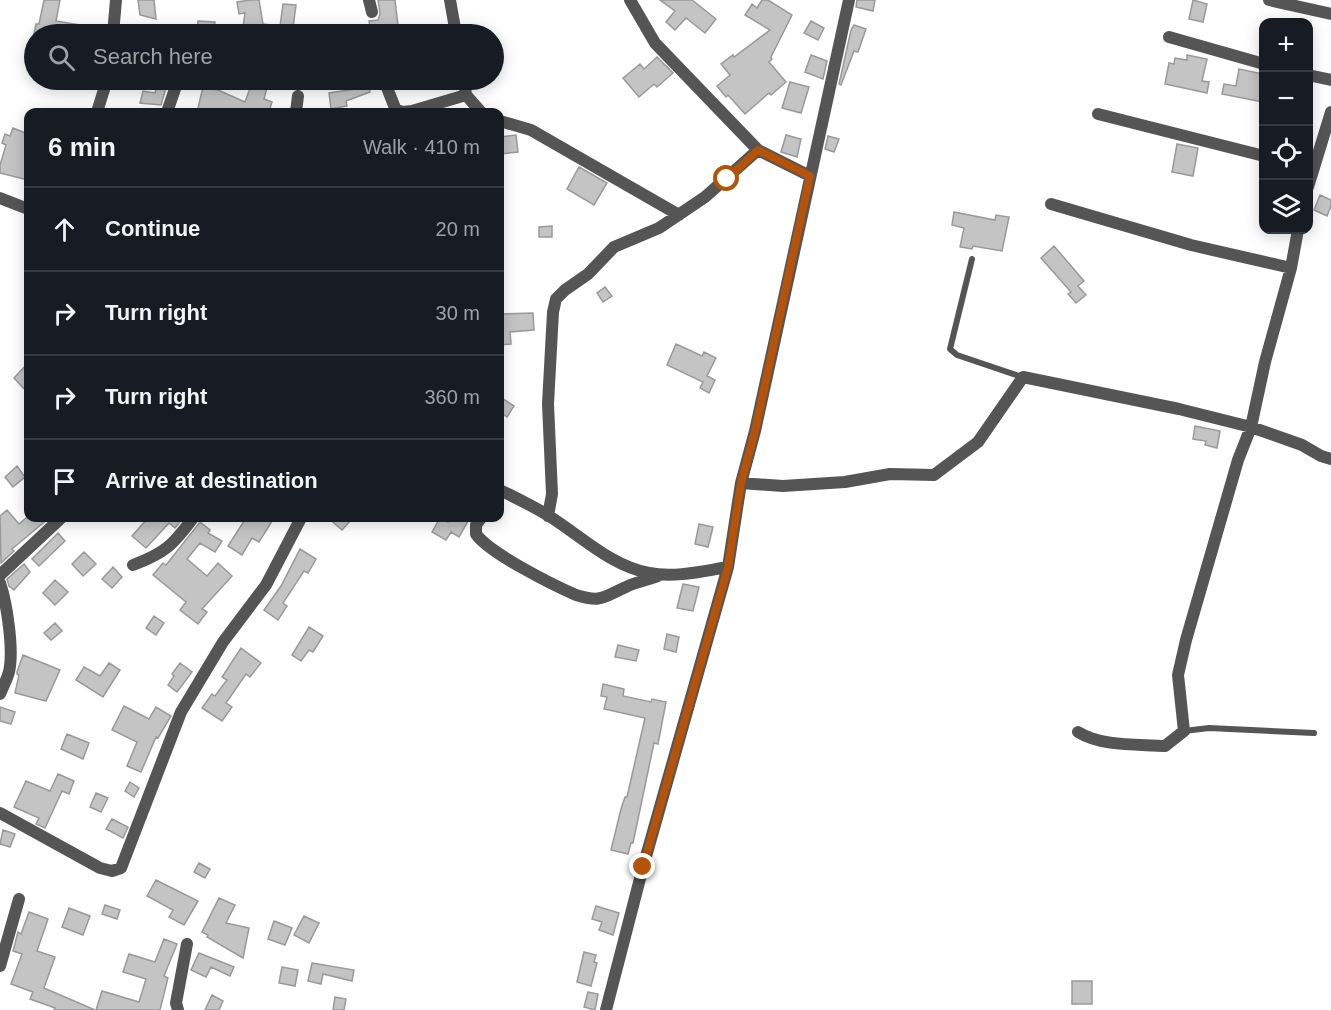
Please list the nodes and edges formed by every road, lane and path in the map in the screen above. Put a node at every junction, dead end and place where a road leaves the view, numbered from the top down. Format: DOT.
graph roads {
  1 [pos="116,0"];
  2 [pos="450,0"];
  3 [pos="630,0"];
  4 [pos="849,0"];
  5 [pos="1269,0"];
  6 [pos="1331,14"];
  7 [pos="114,24"];
  8 [pos="454,24"];
  9 [pos="1169,37"];
  10 [pos="1259,63"];
  11 [pos="1313,76"];
  12 [pos="1331,80"];
  13 [pos="104,90"];
  14 [pos="175,90"];
  15 [pos="388,90"];
  16 [pos="465,90"];
  17 [pos="466,95"];
  18 [pos="298,96"];
  19 [pos="98,108"];
  20 [pos="168,108"];
  21 [pos="296,108"];
  22 [pos="396,108"];
  23 [pos="422,108"];
  24 [pos="477,108"];
  25 [pos="1331,112"];
  26 [pos="1098,114"];
  27 [pos="504,122"];
  28 [pos="758,150"];
  29 [pos="1259,155"];
  30 [pos="1313,162"];
  31 [pos="810,176"];
  32 [pos="0,198"];
  33 [pos="1051,204"];
  34 [pos="24,207"];
  35 [pos="679,215"];
  36 [pos="1297,234"];
  37 [pos="972,260"];
  38 [pos="1291,268"];
  39 [pos="1023,377"];
  40 [pos="1251,428"];
  41 [pos="1331,459"];
  42 [pos="741,483"];
  43 [pos="504,496"];
  44 [pos="548,516"];
  45 [pos="57,522"];
  46 [pos="189,522"];
  47 [pos="299,522"];
  48 [pos="478,522"];
  49 [pos="133,565"];
  50 [pos="728,567"];
  51 [pos="665,574"];
  52 [pos="0,575"];
  53 [pos="0,583"];
  54 [pos="3,600"];
  55 [pos="0,694"];
  56 [pos="1184,731"];
  57 [pos="1078,732"];
  58 [pos="1314,733"];
  59 [pos="0,813"];
  60 [pos="19,899"];
  61 [pos="187,944"];
  62 [pos="0,966"];
  63 [pos="178,1010"];
  64 [pos="606,1010"];
  1 -- 7 [label="street"];
  2 -- 8 [label="street"];
  3 -- 28 [label="street"];
  4 -- 31 [label="street"];
  5 -- 6 [label="street"];
  9 -- 10 [label="street"];
  11 -- 12 [label="street"];
  13 -- 19 [label="street"];
  14 -- 20 [label="street"];
  15 -- 22 [label="street"];
  16 -- 17 [label="street"];
  17 -- 23 [label="street"];
  17 -- 24 [label="street"];
  18 -- 21 [label="street"];
  25 -- 30 [label="street"];
  26 -- 29 [label="street"];
  27 -- 35 [label="street"];
  28 -- 31 [label="street"];
  28 -- 35 [label="street"];
  31 -- 42 [label="street"];
  32 -- 34 [label="street"];
  33 -- 38 [label="street"];
  35 -- 44 [label="street"];
  36 -- 38 [label="street"];
  37 -- 39 [label="lane"];
  38 -- 40 [label="street"];
  39 -- 40 [label="street"];
  39 -- 42 [label="street"];
  40 -- 41 [label="street"];
  40 -- 56 [label="street"];
  42 -- 50 [label="street"];
  43 -- 44 [label="street"];
  44 -- 51 [label="street"];
  45 -- 52 [label="street"];
  46 -- 49 [label="street"];
  47 -- 59 [label="street"];
  48 -- 51 [label="street"];
  50 -- 51 [label="street"];
  50 -- 64 [label="street"];
  53 -- 54 [label="street"];
  54 -- 55 [label="street"];
  56 -- 57 [label="street"];
  56 -- 58 [label="lane"];
  60 -- 62 [label="street"];
  61 -- 63 [label="street"];
}
